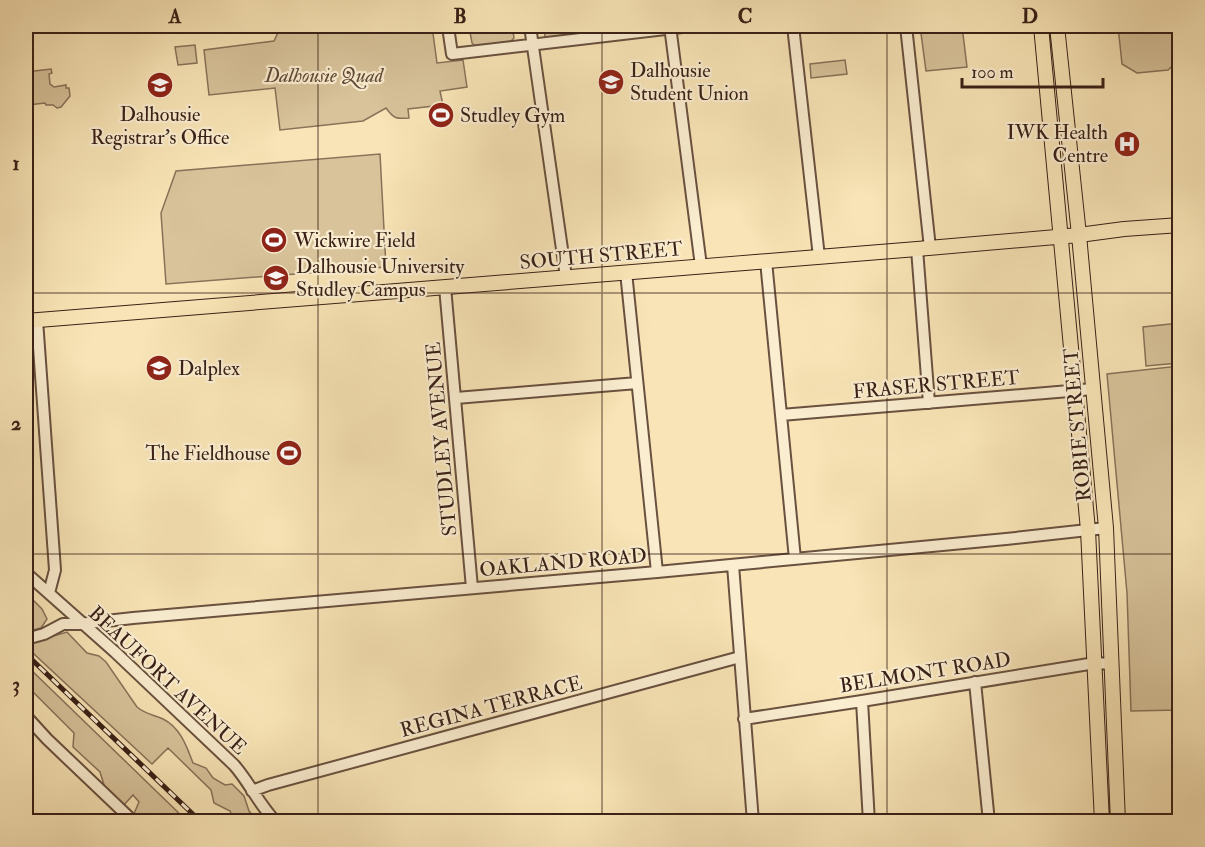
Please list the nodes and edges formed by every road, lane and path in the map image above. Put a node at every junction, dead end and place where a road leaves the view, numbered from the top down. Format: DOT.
graph roads {
  1 [pos="457,26"];
  2 [pos="530,26"];
  3 [pos="691,26"];
  4 [pos="793,26"];
  5 [pos="906,26"];
  6 [pos="1041,26"];
  7 [pos="1057,26"];
  8 [pos="670,27"];
  9 [pos="533,44"];
  10 [pos="1179,225"];
  11 [pos="1079,235"];
  12 [pos="1061,237"];
  13 [pos="924,248"];
  14 [pos="819,257"];
  15 [pos="766,261"];
  16 [pos="701,266"];
  17 [pos="626,272"];
  18 [pos="566,278"];
  19 [pos="445,287"];
  20 [pos="31,320"];
  21 [pos="638,383"];
  22 [pos="1093,389"];
  23 [pos="1076,390"];
  24 [pos="456,398"];
  25 [pos="929,403"];
  26 [pos="781,416"];
  27 [pos="1106,528"];
  28 [pos="1088,530"];
  29 [pos="795,559"];
  30 [pos="733,565"];
  31 [pos="657,572"];
  32 [pos="26,573"];
  33 [pos="472,588"];
  34 [pos="49,593"];
  35 [pos="83,623"];
  36 [pos="26,639"];
  37 [pos="740,657"];
  38 [pos="1095,663"];
  39 [pos="1112,664"];
  40 [pos="975,682"];
  41 [pos="862,701"];
  42 [pos="26,716"];
  43 [pos="744,718"];
  44 [pos="252,791"];
  45 [pos="134,822"];
  46 [pos="276,822"];
  47 [pos="753,822"];
  48 [pos="869,822"];
  49 [pos="989,822"];
  50 [pos="1102,822"];
  51 [pos="1118,822"];
  1 -- 9 [label="street"];
  2 -- 9 [label="street"];
  3 -- 8 [label="street"];
  4 -- 14 [label="street"];
  5 -- 13 [label="street"];
  6 -- 12 [label="main road, ROBIE STREET"];
  7 -- 11 [label="main road, ROBIE STREET"];
  8 -- 9 [label="street"];
  8 -- 16 [label="street"];
  9 -- 18 [label="street"];
  10 -- 11 [label="main road, SOUTH STREET"];
  11 -- 12 [label="main road, SOUTH STREET"];
  11 -- 22 [label="main road, ROBIE STREET"];
  12 -- 13 [label="main road, SOUTH STREET"];
  12 -- 23 [label="main road, ROBIE STREET"];
  13 -- 14 [label="main road, SOUTH STREET"];
  13 -- 25 [label="street"];
  14 -- 15 [label="main road, SOUTH STREET"];
  15 -- 16 [label="main road, SOUTH STREET"];
  15 -- 26 [label="street"];
  16 -- 17 [label="main road, SOUTH STREET"];
  17 -- 18 [label="main road, SOUTH STREET"];
  17 -- 21 [label="street"];
  18 -- 19 [label="main road, SOUTH STREET"];
  19 -- 20 [label="main road, SOUTH STREET"];
  19 -- 24 [label="street, STUDLEY AVENUE"];
  20 -- 34 [label="street"];
  21 -- 24 [label="street"];
  21 -- 31 [label="street"];
  22 -- 23 [label="street, FRASER STREET"];
  22 -- 27 [label="main road, ROBIE STREET"];
  23 -- 25 [label="street, FRASER STREET"];
  23 -- 28 [label="main road, ROBIE STREET"];
  24 -- 33 [label="street, STUDLEY AVENUE"];
  25 -- 26 [label="street, FRASER STREET"];
  26 -- 29 [label="street"];
  27 -- 28 [label="street, OAKLAND ROAD"];
  27 -- 39 [label="main road, ROBIE STREET"];
  28 -- 29 [label="street, OAKLAND ROAD"];
  28 -- 38 [label="main road, ROBIE STREET"];
  29 -- 30 [label="street, OAKLAND ROAD"];
  30 -- 31 [label="street, OAKLAND ROAD"];
  30 -- 37 [label="street"];
  31 -- 33 [label="street, OAKLAND ROAD"];
  32 -- 34 [label="street, BEAUFORT AVENUE"];
  33 -- 35 [label="street, OAKLAND ROAD"];
  34 -- 35 [label="street, BEAUFORT AVENUE"];
  35 -- 36 [label="street, OAKLAND ROAD"];
  35 -- 44 [label="street, BEAUFORT AVENUE"];
  37 -- 43 [label="street"];
  37 -- 44 [label="street, REGINA TERRACE"];
  38 -- 39 [label="street, BELMONT ROAD"];
  38 -- 40 [label="street, BELMONT ROAD"];
  38 -- 50 [label="main road, ROBIE STREET"];
  39 -- 51 [label="main road, ROBIE STREET"];
  40 -- 41 [label="street, BELMONT ROAD"];
  40 -- 49 [label="street"];
  41 -- 43 [label="street, BELMONT ROAD"];
  41 -- 48 [label="street"];
  42 -- 45 [label="street"];
  43 -- 47 [label="street"];
  44 -- 46 [label="street, BEAUFORT AVENUE"];
}
